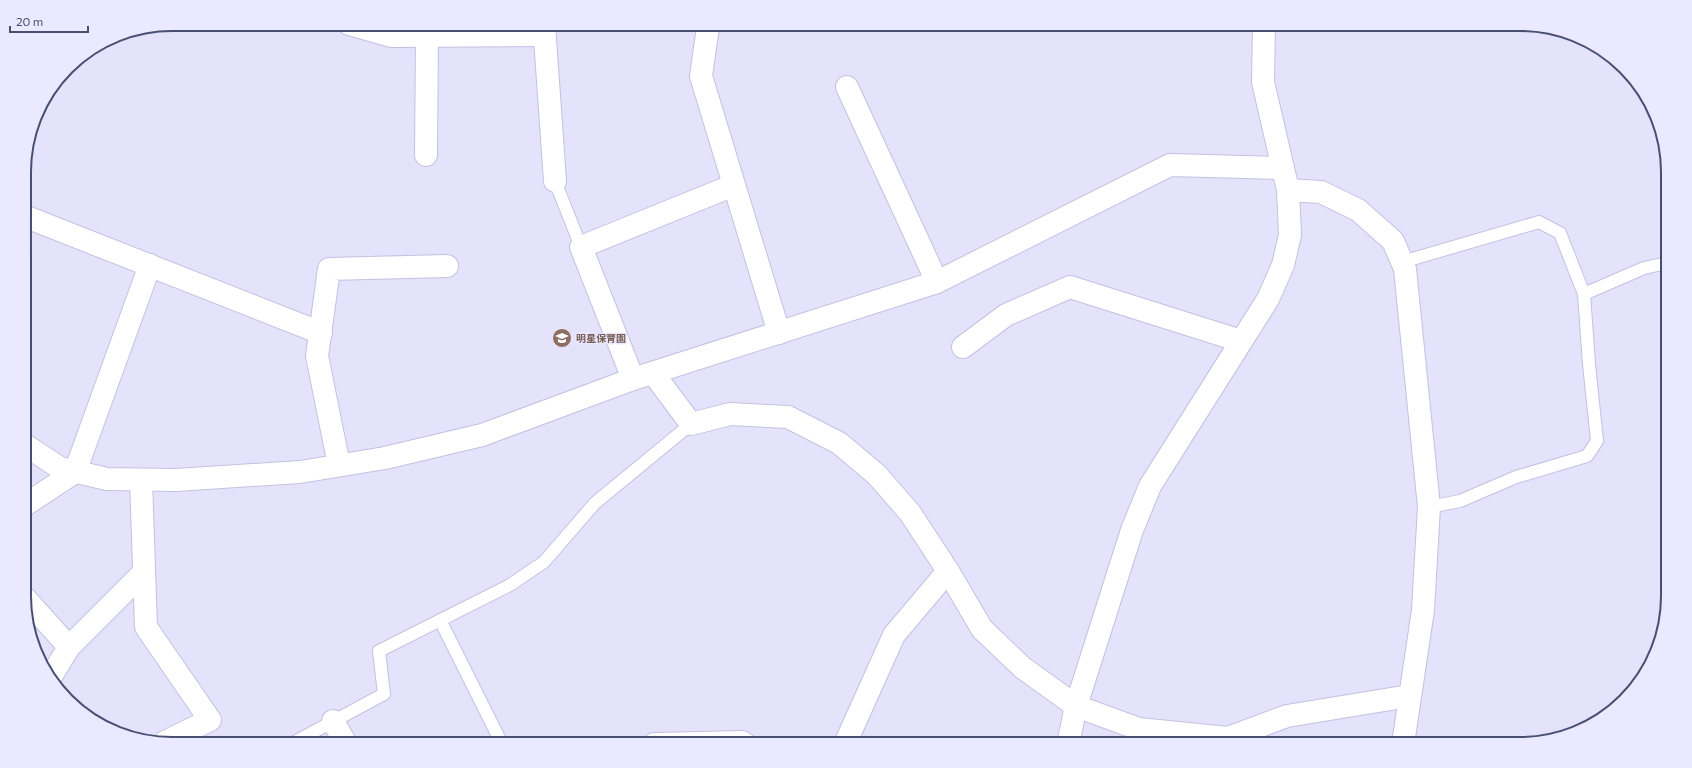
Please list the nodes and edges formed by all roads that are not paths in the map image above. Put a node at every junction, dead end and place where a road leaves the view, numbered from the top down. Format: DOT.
graph roads {
  1 [pos="374,31"];
  2 [pos="505,31"];
  3 [pos="544,31"];
  4 [pos="707,31"];
  5 [pos="1264,31"];
  6 [pos="427,35"];
  7 [pos="847,87"];
  8 [pos="426,155"];
  9 [pos="1283,168"];
  10 [pos="555,181"];
  11 [pos="734,185"];
  12 [pos="1288,190"];
  13 [pos="31,219"];
  14 [pos="581,247"];
  15 [pos="1402,262"];
  16 [pos="1661,264"];
  17 [pos="150,265"];
  18 [pos="447,266"];
  19 [pos="937,282"];
  20 [pos="1584,294"];
  21 [pos="321,333"];
  22 [pos="779,333"];
  23 [pos="1241,341"];
  24 [pos="962,346"];
  25 [pos="643,376"];
  26 [pos="691,424"];
  27 [pos="31,449"];
  28 [pos="339,465"];
  29 [pos="75,472"];
  30 [pos="142,480"];
  31 [pos="31,501"];
  32 [pos="1429,507"];
  33 [pos="948,571"];
  34 [pos="144,572"];
  35 [pos="31,605"];
  36 [pos="440,620"];
  37 [pos="69,647"];
  38 [pos="54,672"];
  39 [pos="1409,696"];
  40 [pos="1076,706"];
  41 [pos="333,721"];
  42 [pos="182,737"];
  43 [pos="303,737"];
  44 [pos="342,737"];
  45 [pos="498,737"];
  46 [pos="848,737"];
  47 [pos="1069,737"];
  48 [pos="1199,737"];
  49 [pos="1238,737"];
  50 [pos="1404,737"];
  1 -- 6 [label="street"];
  2 -- 6 [label="street"];
  3 -- 10 [label="street"];
  4 -- 11 [label="street"];
  5 -- 9 [label="street"];
  6 -- 8 [label="street"];
  7 -- 19 [label="street"];
  9 -- 12 [label="street"];
  9 -- 19 [label="street"];
  10 -- 14 [label="lane"];
  11 -- 14 [label="street"];
  11 -- 22 [label="street"];
  12 -- 15 [label="street"];
  12 -- 23 [label="street"];
  13 -- 17 [label="street"];
  14 -- 25 [label="street"];
  15 -- 20 [label="lane"];
  15 -- 32 [label="street"];
  16 -- 20 [label="lane"];
  17 -- 21 [label="street"];
  17 -- 29 [label="street"];
  18 -- 21 [label="street"];
  19 -- 22 [label="street"];
  20 -- 32 [label="lane"];
  21 -- 28 [label="street"];
  22 -- 25 [label="street"];
  23 -- 24 [label="street"];
  23 -- 40 [label="street"];
  25 -- 26 [label="street"];
  25 -- 28 [label="street"];
  26 -- 33 [label="street"];
  26 -- 36 [label="lane"];
  27 -- 29 [label="street"];
  28 -- 30 [label="street"];
  29 -- 30 [label="street"];
  29 -- 31 [label="street"];
  30 -- 34 [label="street"];
  32 -- 39 [label="street"];
  33 -- 40 [label="street"];
  33 -- 46 [label="street"];
  34 -- 37 [label="street"];
  34 -- 42 [label="street"];
  35 -- 37 [label="street"];
  36 -- 41 [label="lane"];
  36 -- 45 [label="lane"];
  37 -- 38 [label="street"];
  39 -- 49 [label="street"];
  39 -- 50 [label="street"];
  40 -- 47 [label="street"];
  40 -- 48 [label="street"];
  41 -- 43 [label="lane"];
  41 -- 44 [label="street"];
}
